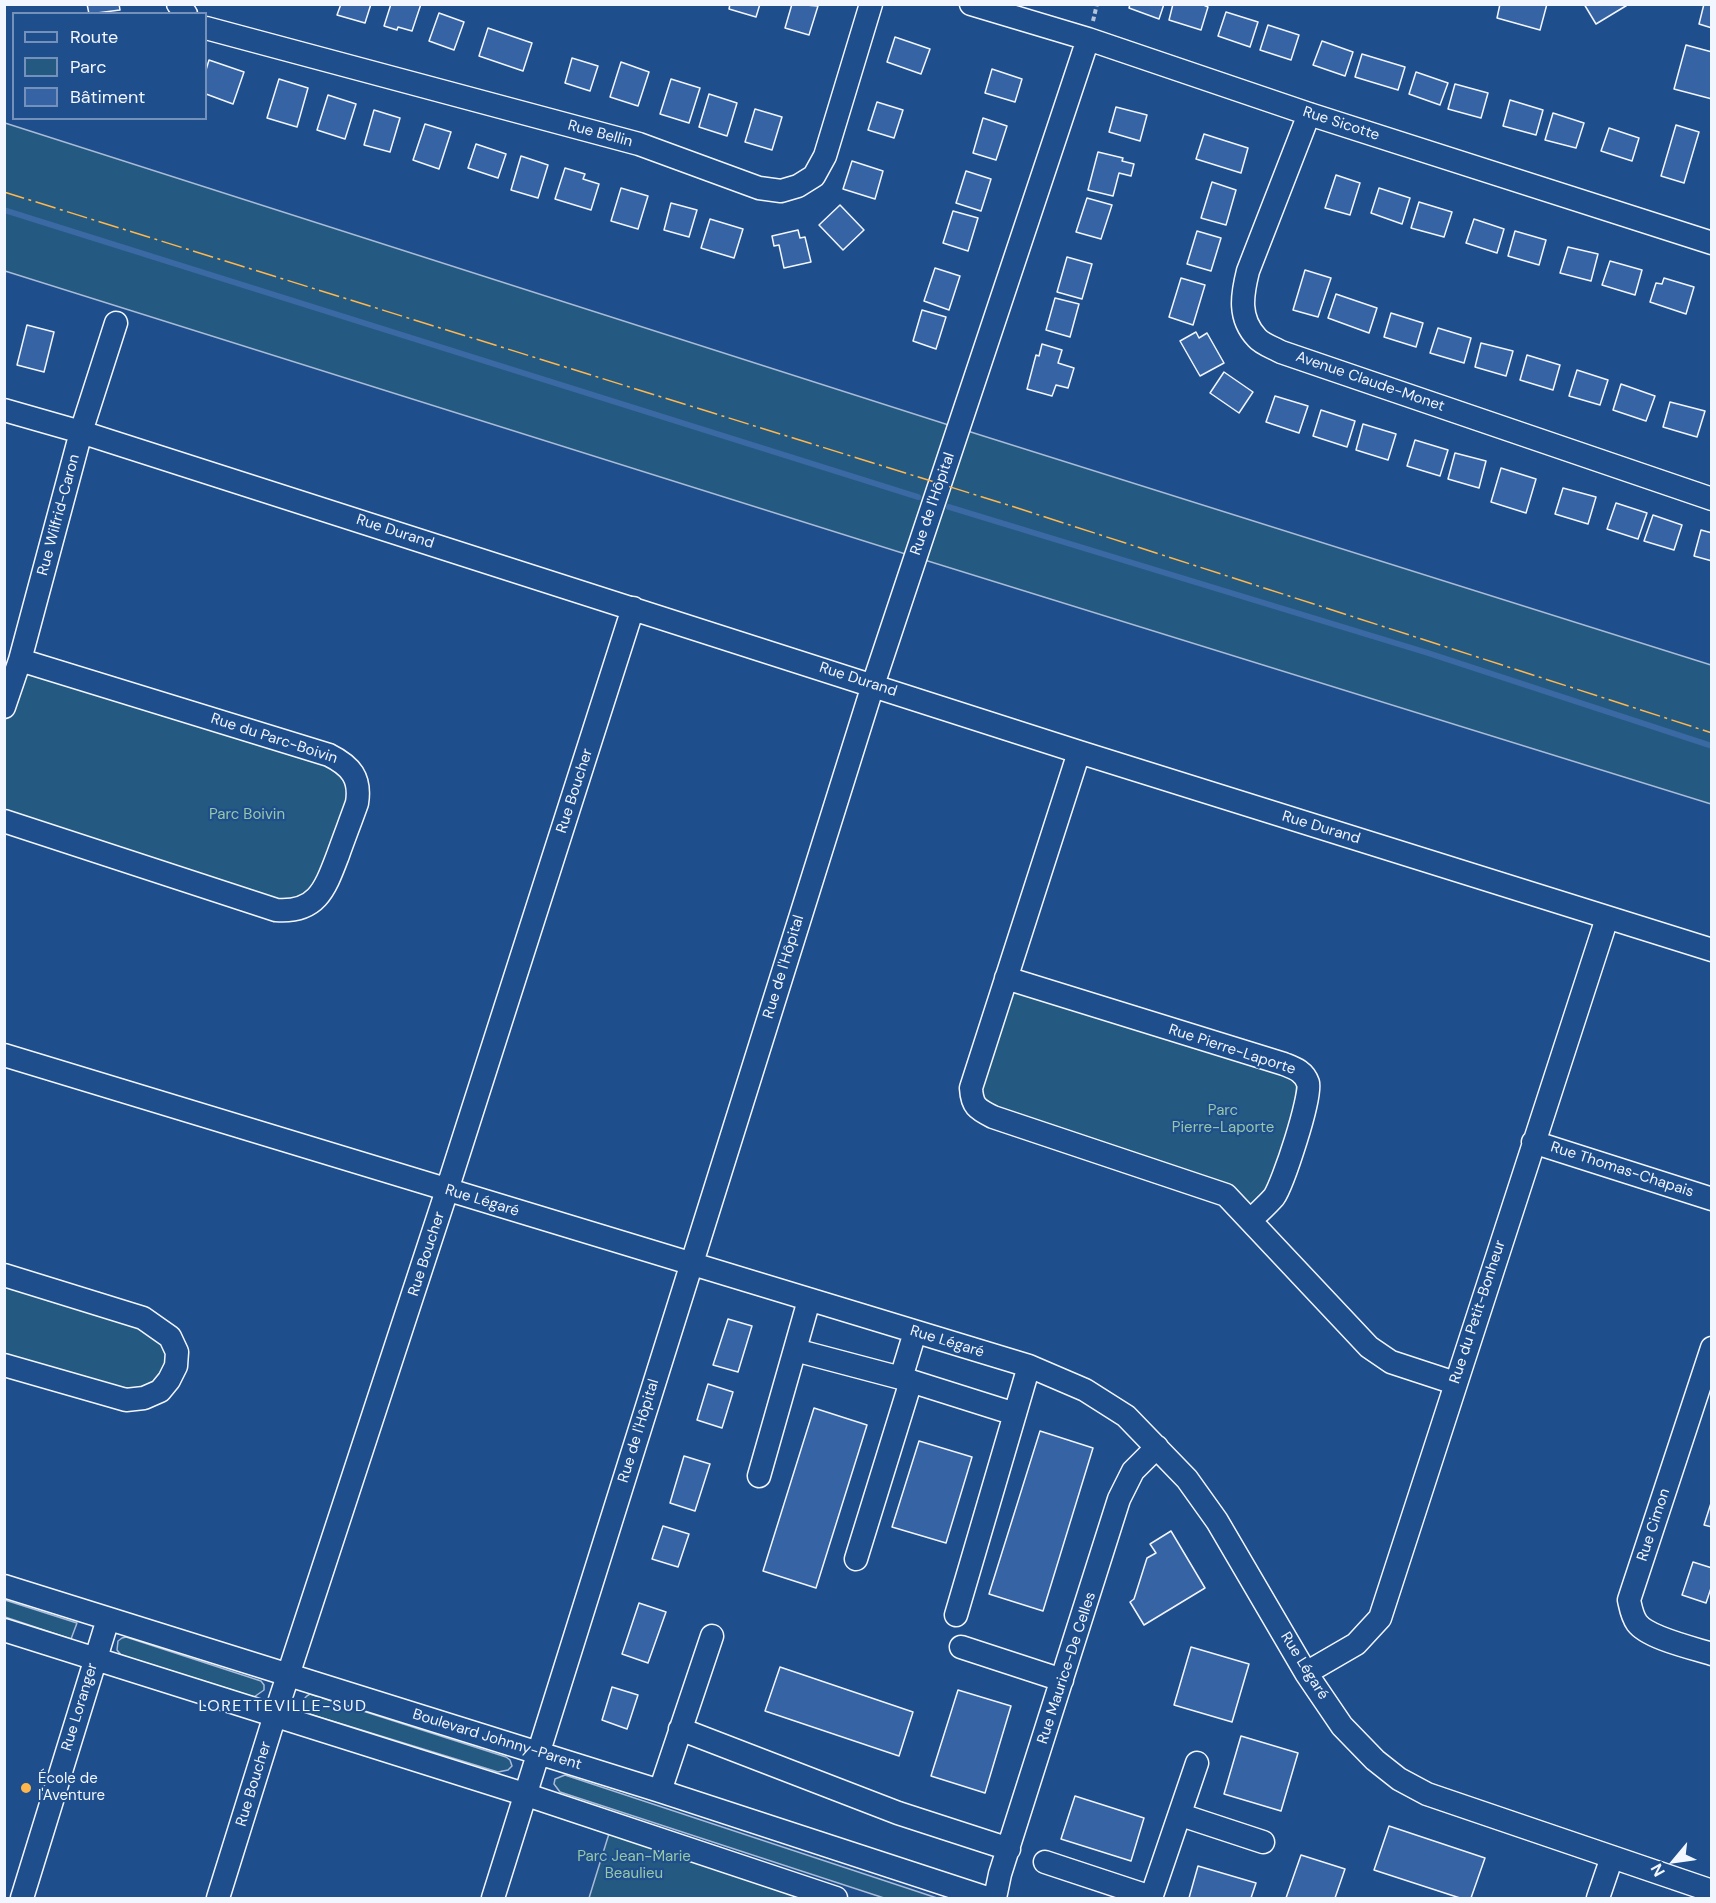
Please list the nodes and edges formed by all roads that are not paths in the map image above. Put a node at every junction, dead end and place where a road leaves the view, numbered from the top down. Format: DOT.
graph roads {
  1 [pos="872,4"];
  2 [pos="971,4"];
  3 [pos="207,28"];
  4 [pos="1088,39"];
  5 [pos="1309,114"];
  6 [pos="1712,243"];
  7 [pos="116,323"];
  8 [pos="4,410"];
  9 [pos="81,432"];
  10 [pos="1712,499"];
  11 [pos="633,608"];
  12 [pos="20,660"];
  13 [pos="873,685"];
  14 [pos="4,707"];
  15 [pos="1079,752"];
  16 [pos="4,821"];
  17 [pos="1607,918"];
  18 [pos="1712,950"];
  19 [pos="1006,978"];
  20 [pos="4,1055"];
  21 [pos="1533,1142"];
  22 [pos="447,1190"];
  23 [pos="1712,1199"];
  24 [pos="1251,1220"];
  25 [pos="691,1265"];
  26 [pos="4,1275"];
  27 [pos="809,1300"];
  28 [pos="915,1332"];
  29 [pos="1712,1348"];
  30 [pos="795,1350"];
  31 [pos="4,1365"];
  32 [pos="1029,1366"];
  33 [pos="906,1380"];
  34 [pos="1455,1383"];
  35 [pos="1015,1414"];
  36 [pos="1157,1448"];
  37 [pos="759,1476"];
  38 [pos="856,1558"];
  39 [pos="4,1586"];
  40 [pos="956,1615"];
  41 [pos="108,1619"];
  42 [pos="4,1630"];
  43 [pos="711,1636"];
  44 [pos="961,1647"];
  45 [pos="1712,1654"];
  46 [pos="95,1659"];
  47 [pos="1306,1673"];
  48 [pos="288,1676"];
  49 [pos="1062,1680"];
  50 [pos="275,1715"];
  51 [pos="680,1729"];
  52 [pos="538,1753"];
  53 [pos="1197,1763"];
  54 [pos="660,1791"];
  55 [pos="526,1795"];
  56 [pos="1180,1815"];
  57 [pos="1263,1842"];
  58 [pos="1009,1849"];
  59 [pos="1612,1857"];
  60 [pos="1045,1862"];
  61 [pos="1712,1891"];
  62 [pos="1151,1898"];
  63 [pos="22,1899"];
  64 [pos="218,1899"];
  65 [pos="493,1899"];
  66 [pos="836,1899"];
  67 [pos="987,1899"];
  68 [pos="995,1899"];
  69 [pos="1598,1899"];
  1 -- 3 [label="street, Rue Bellin"];
  2 -- 4 [label="street, Rue Sicotte"];
  4 -- 5 [label="street, Rue Sicotte"];
  4 -- 13 [label="street, Rue de l'Hôpital"];
  5 -- 6 [label="street, Rue Sicotte"];
  5 -- 10 [label="street, Avenue Claude-Monet"];
  7 -- 9 [label="street, Rue Wilfrid-Caron"];
  8 -- 9 [label="street, Rue Durand"];
  9 -- 11 [label="street, Rue Durand"];
  9 -- 12 [label="street, Rue Wilfrid-Caron"];
  11 -- 13 [label="street, Rue Durand"];
  11 -- 22 [label="street, Rue Boucher"];
  12 -- 14 [label="street, Rue Wilfrid-Caron"];
  12 -- 16 [label="street, Rue du Parc-Boivin"];
  13 -- 15 [label="street, Rue Durand"];
  13 -- 25 [label="street, Rue de l'Hôpital"];
  15 -- 17 [label="street, Rue Durand"];
  15 -- 19 [label="street"];
  17 -- 18 [label="street, Rue Durand"];
  17 -- 21 [label="street, Rue du Petit-Bonheur"];
  19 -- 24 [label="street"];
  19 -- 24 [label="street, Rue Pierre-Laporte"];
  20 -- 22 [label="street, Rue Légaré"];
  21 -- 23 [label="street, Rue Thomas-Chapais"];
  21 -- 34 [label="street, Rue du Petit-Bonheur"];
  22 -- 25 [label="street, Rue Légaré"];
  22 -- 48 [label="street, Rue Boucher"];
  24 -- 34 [label="street"];
  25 -- 27 [label="street, Rue Légaré"];
  25 -- 52 [label="street, Rue de l'Hôpital"];
  26 -- 31 [label="street"];
  27 -- 28 [label="street, Rue Légaré"];
  27 -- 30 [label="street"];
  28 -- 32 [label="street, Rue Légaré"];
  28 -- 33 [label="street"];
  29 -- 45 [label="street, Rue Cimon"];
  30 -- 33 [label="street"];
  30 -- 37 [label="street"];
  32 -- 35 [label="street"];
  32 -- 36 [label="street, Rue Légaré"];
  33 -- 35 [label="street"];
  33 -- 38 [label="street"];
  34 -- 47 [label="street, Rue du Petit-Bonheur"];
  35 -- 40 [label="street"];
  36 -- 47 [label="street, Rue Légaré"];
  36 -- 49 [label="street, Rue Maurice-De Celles"];
  39 -- 41 [label="street, Boulevard Johnny-Parent"];
  41 -- 46 [label="street, Rue Loranger"];
  41 -- 48 [label="street, Boulevard Johnny-Parent"];
  42 -- 46 [label="street"];
  43 -- 51 [label="street"];
  44 -- 49 [label="street"];
  46 -- 50 [label="street"];
  46 -- 63 [label="street, Rue Loranger"];
  47 -- 59 [label="street, Rue Légaré"];
  48 -- 50 [label="street, Rue Boucher"];
  48 -- 52 [label="street, Boulevard Johnny-Parent"];
  49 -- 58 [label="street, Rue Maurice-De Celles"];
  50 -- 55 [label="street"];
  50 -- 64 [label="street, Rue Boucher"];
  51 -- 54 [label="street"];
  51 -- 58 [label="street"];
  52 -- 54 [label="street, Boulevard Johnny-Parent"];
  52 -- 55 [label="street, Rue de l'Hôpital"];
  53 -- 56 [label="street"];
  54 -- 67 [label="street, Boulevard Johnny-Parent"];
  55 -- 65 [label="street, Rue de l'Hôpital"];
  55 -- 66 [label="street"];
  56 -- 57 [label="street"];
  56 -- 62 [label="street"];
  58 -- 68 [label="street, Rue Maurice-De Celles"];
  59 -- 61 [label="street, Rue Légaré"];
  59 -- 69 [label="street"];
  60 -- 62 [label="street"];
}
